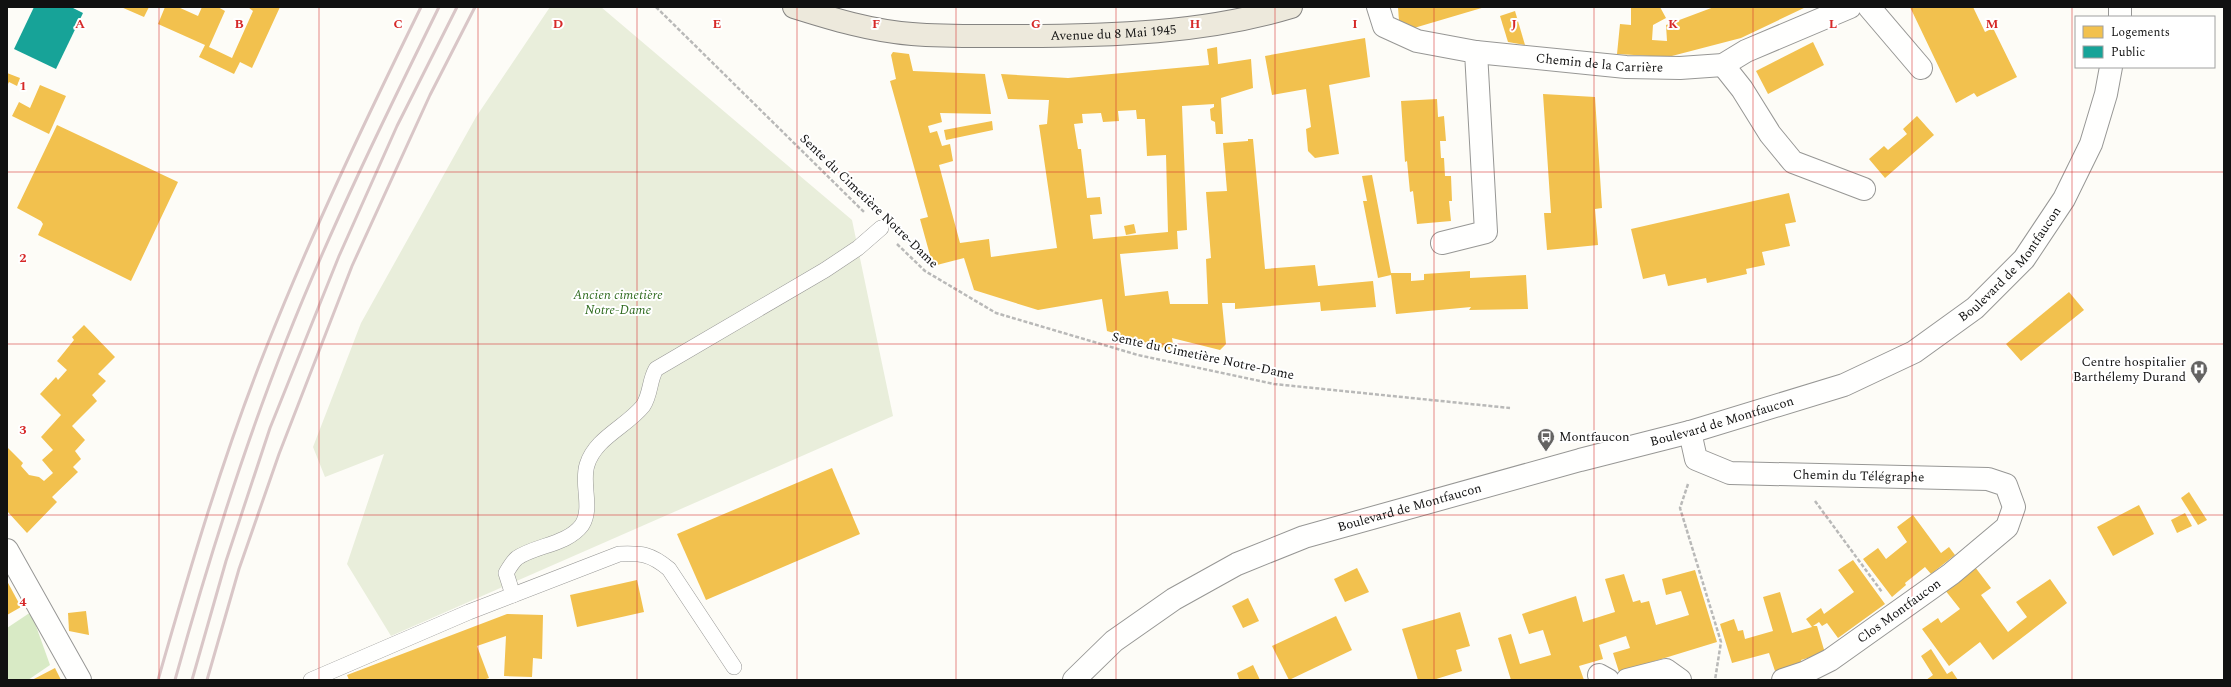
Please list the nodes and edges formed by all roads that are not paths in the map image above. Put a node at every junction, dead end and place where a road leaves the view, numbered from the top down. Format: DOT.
graph roads {
  1 [pos="794,7"];
  2 [pos="1378,7"];
  3 [pos="1850,7"];
  4 [pos="1869,7"];
  5 [pos="1280,9"];
  6 [pos="1237,13"];
  7 [pos="1476,52"];
  8 [pos="1723,65"];
  9 [pos="1921,68"];
  10 [pos="2111,68"];
  11 [pos="1864,189"];
  12 [pos="881,228"];
  13 [pos="1442,243"];
  14 [pos="1690,432"];
  15 [pos="2007,527"];
  16 [pos="7,550"];
  17 [pos="513,595"];
  18 [pos="734,667"];
  19 [pos="80,680"];
  20 [pos="311,680"];
  21 [pos="1074,680"];
  22 [pos="1627,680"];
  23 [pos="1680,680"];
  24 [pos="1783,680"];
  1 -- 6 [label="main road, Avenue du 8 Mai 1945"];
  2 -- 7 [label="street, Chemin de la Carrière"];
  3 -- 8 [label="street, Chemin de la Carrière"];
  4 -- 9 [label="street"];
  5 -- 6 [label="main road, Avenue du 8 Mai 1945"];
  7 -- 8 [label="street, Chemin de la Carrière"];
  7 -- 13 [label="street"];
  8 -- 11 [label="street"];
  10 -- 14 [label="street, Boulevard de Montfaucon"];
  12 -- 17 [label="lane"];
  14 -- 15 [label="street, Chemin du Télégraphe"];
  14 -- 21 [label="street, Boulevard de Montfaucon"];
  15 -- 24 [label="street, Clos Montfaucon"];
  16 -- 19 [label="street"];
  17 -- 18 [label="lane"];
  17 -- 20 [label="lane"];
  22 -- 23 [label="street"];
}
